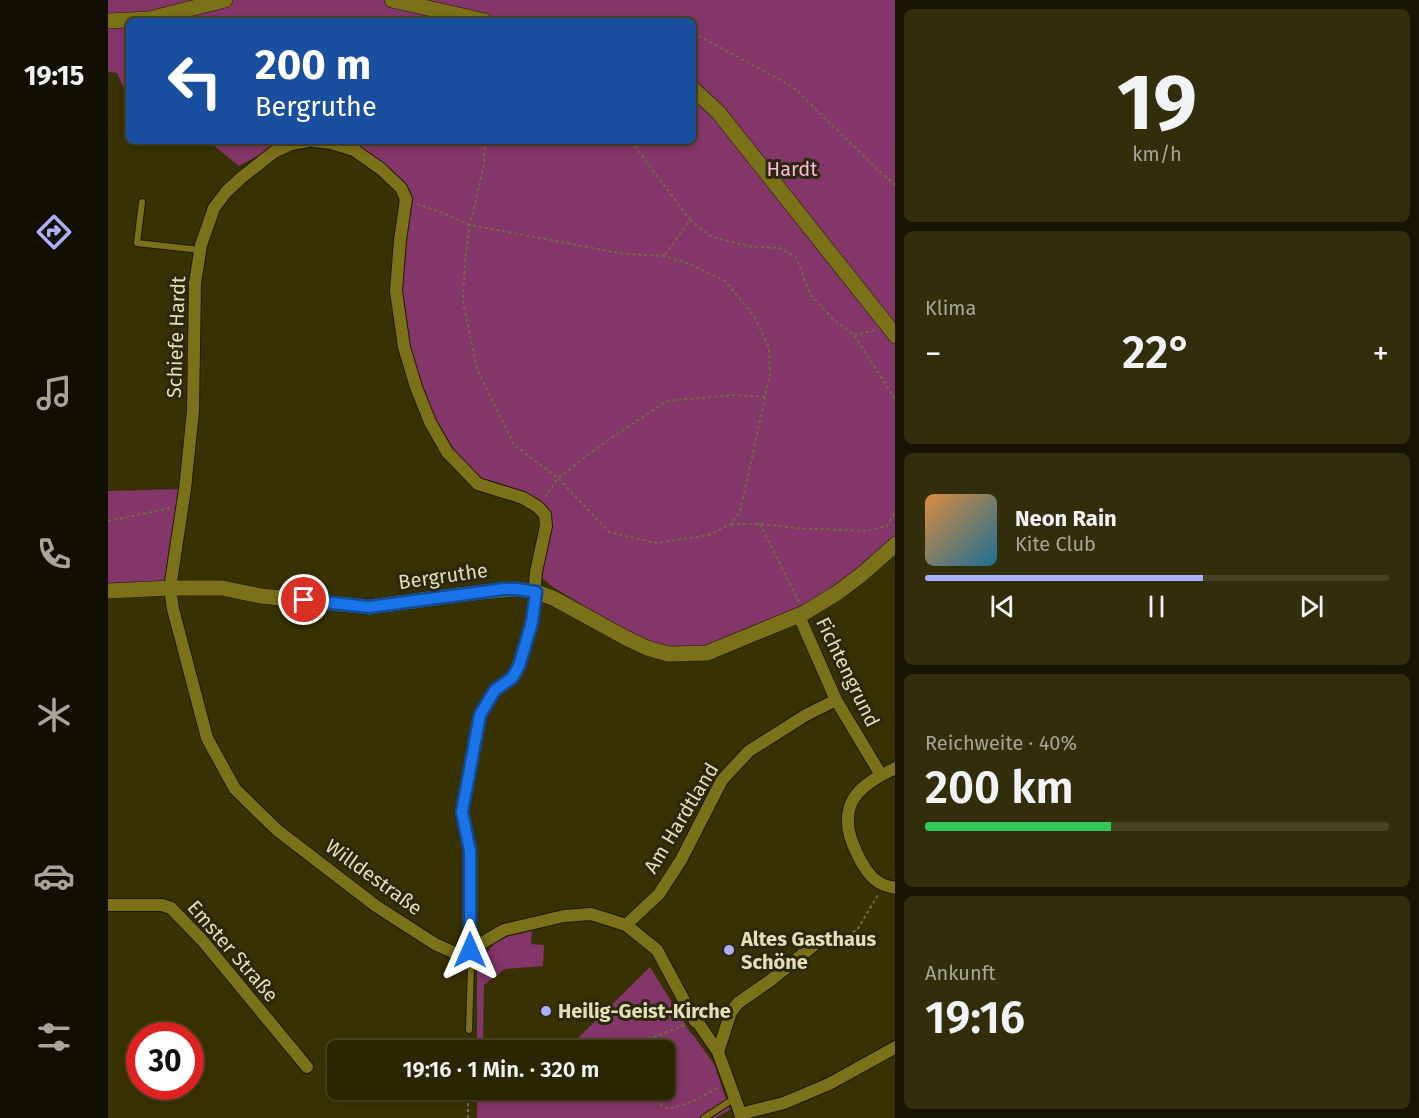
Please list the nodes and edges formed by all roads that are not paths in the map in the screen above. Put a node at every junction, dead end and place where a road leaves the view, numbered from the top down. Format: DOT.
graph roads {
  1 [pos="225,0"];
  2 [pos="392,0"];
  3 [pos="152,18"];
  4 [pos="472,18"];
  5 [pos="126,20"];
  6 [pos="108,21"];
  7 [pos="696,92"];
  8 [pos="291,144"];
  9 [pos="334,144"];
  10 [pos="142,202"];
  11 [pos="200,250"];
  12 [pos="892,332"];
  13 [pos="895,546"];
  14 [pos="170,588"];
  15 [pos="108,591"];
  16 [pos="536,592"];
  17 [pos="801,614"];
  18 [pos="836,700"];
  19 [pos="895,768"];
  20 [pos="881,775"];
  21 [pos="890,886"];
  22 [pos="108,905"];
  23 [pos="626,925"];
  24 [pos="814,945"];
  25 [pos="470,950"];
  26 [pos="469,1030"];
  27 [pos="895,1048"];
  28 [pos="718,1052"];
  29 [pos="307,1067"];
  30 [pos="735,1098"];
  31 [pos="741,1116"];
  32 [pos="704,1118"];
  1 -- 3 [label="street"];
  2 -- 4 [label="street"];
  5 -- 6 [label="street"];
  7 -- 12 [label="street"];
  8 -- 11 [label="street, Schiefe Hardt"];
  9 -- 16 [label="street"];
  10 -- 11 [label="lane"];
  11 -- 14 [label="street, Schiefe Hardt"];
  13 -- 17 [label="street, Bergruthe"];
  14 -- 15 [label="street, Bergruthe"];
  14 -- 16 [label="street, Bergruthe"];
  14 -- 25 [label="street, Willdestraße"];
  16 -- 17 [label="street, Bergruthe"];
  16 -- 25 [label="street"];
  17 -- 18 [label="street, Fichtengrund"];
  18 -- 20 [label="street, Fichtengrund"];
  18 -- 23 [label="street, Am Hardtland"];
  19 -- 20 [label="street"];
  20 -- 21 [label="street"];
  22 -- 29 [label="street, Emster Straße"];
  23 -- 25 [label="street"];
  23 -- 28 [label="street"];
  24 -- 28 [label="street"];
  25 -- 26 [label="lane"];
  27 -- 31 [label="street"];
  28 -- 30 [label="street"];
  30 -- 31 [label="street"];
  30 -- 32 [label="lane"];
}
